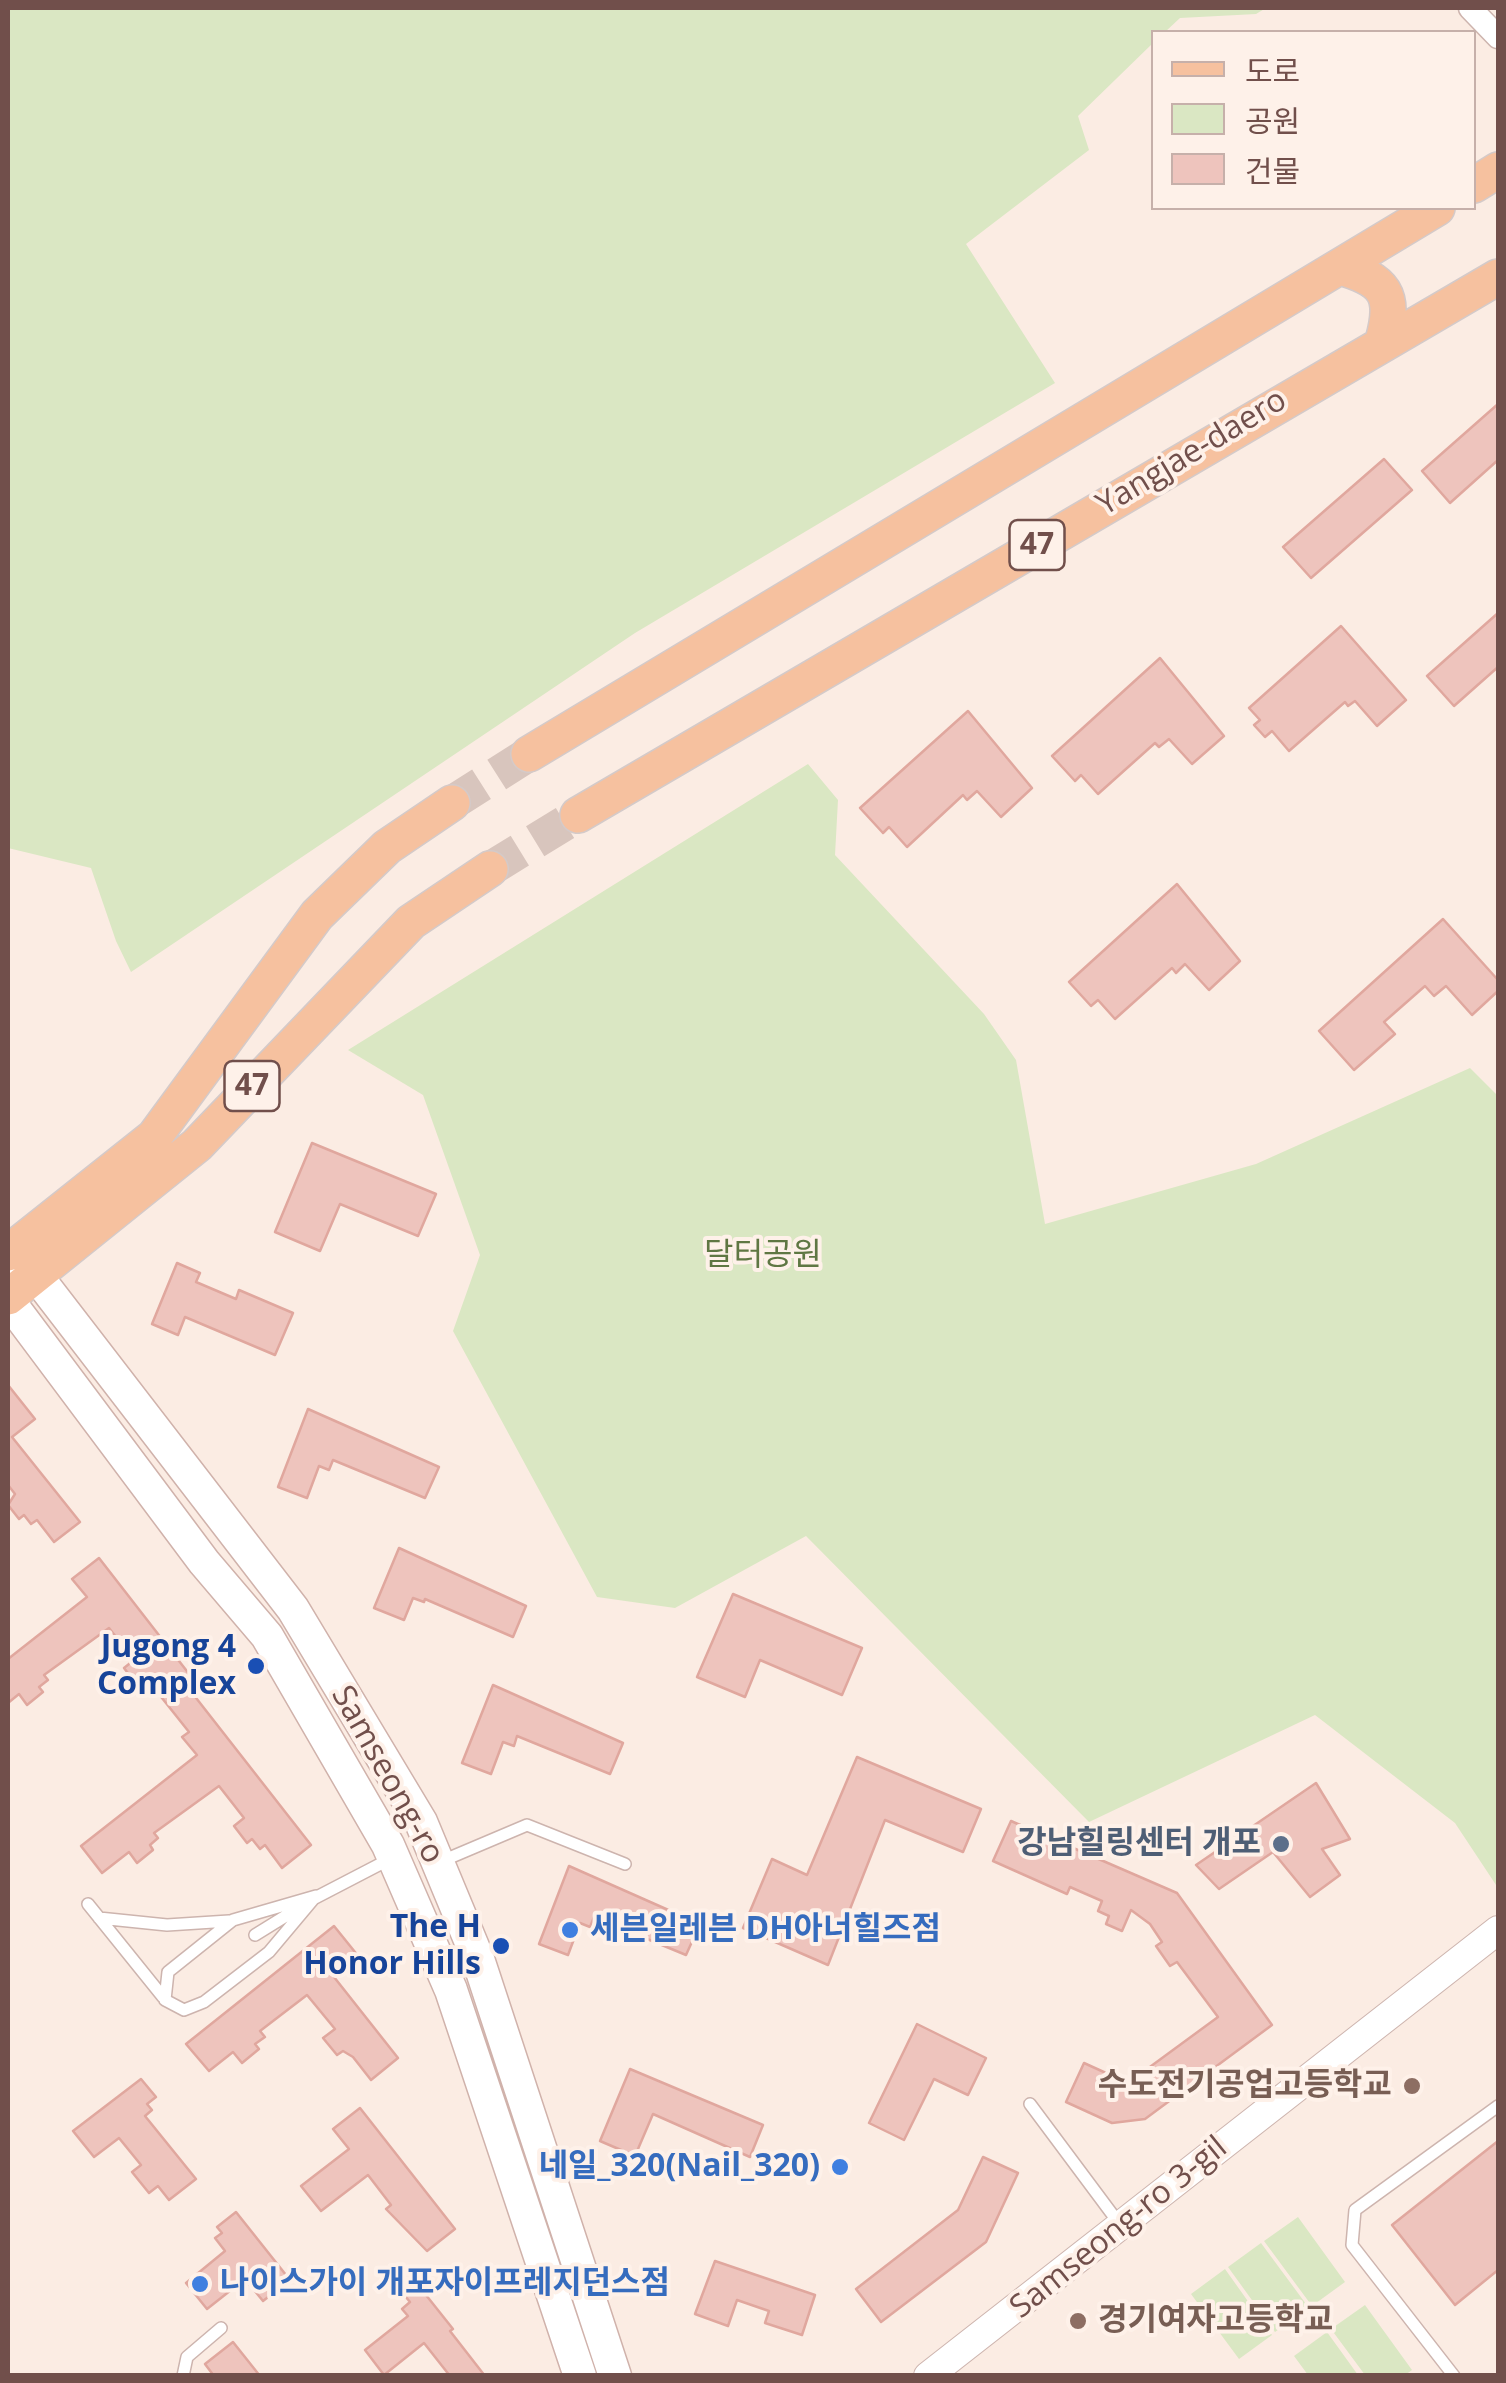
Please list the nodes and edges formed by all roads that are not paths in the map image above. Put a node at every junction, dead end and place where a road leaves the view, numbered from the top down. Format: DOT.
graph roads {
  1 [pos="1470,8"];
  2 [pos="1498,37"];
  3 [pos="1498,170"];
  4 [pos="1476,184"];
  5 [pos="1434,210"];
  6 [pos="1340,267"];
  7 [pos="1498,277"];
  8 [pos="1383,341"];
  9 [pos="529,754"];
  10 [pos="452,803"];
  11 [pos="578,816"];
  12 [pos="490,869"];
  13 [pos="17,1263"];
  14 [pos="8,1298"];
  15 [pos="394,1858"];
  16 [pos="438,1863"];
  17 [pos="625,1864"];
  18 [pos="316,1896"];
  19 [pos="88,1904"];
  20 [pos="99,1918"];
  21 [pos="233,1920"];
  22 [pos="1498,1930"];
  23 [pos="256,1935"];
  24 [pos="165,2000"];
  25 [pos="1030,2104"];
  26 [pos="1498,2106"];
  27 [pos="1121,2226"];
  28 [pos="221,2328"];
  29 [pos="183,2376"];
  30 [pos="580,2376"];
  31 [pos="615,2376"];
  32 [pos="928,2376"];
  33 [pos="1454,2376"];
  1 -- 2 [label="street"];
  3 -- 4 [label="main road"];
  5 -- 6 [label="main road, 47"];
  6 -- 8 [label="main road"];
  6 -- 9 [label="main road, 47"];
  7 -- 8 [label="main road, Yangjae-daero / 47"];
  8 -- 11 [label="main road, Yangjae-daero / 47"];
  10 -- 13 [label="main road, 47"];
  12 -- 13 [label="main road, 47"];
  13 -- 14 [label="main road, 47"];
  13 -- 16 [label="main road, Samseong-ro"];
  14 -- 15 [label="main road, Samseong-ro"];
  15 -- 18 [label="lane"];
  15 -- 30 [label="main road, Samseong-ro"];
  16 -- 17 [label="lane"];
  16 -- 31 [label="main road, Samseong-ro"];
  18 -- 21 [label="lane"];
  18 -- 23 [label="lane"];
  18 -- 24 [label="lane"];
  19 -- 20 [label="lane"];
  20 -- 21 [label="lane"];
  20 -- 24 [label="lane"];
  21 -- 24 [label="lane"];
  22 -- 27 [label="street, Samseong-ro 3-gil"];
  25 -- 27 [label="lane"];
  26 -- 33 [label="lane"];
  27 -- 32 [label="street, Samseong-ro 3-gil"];
  28 -- 29 [label="lane"];
}
